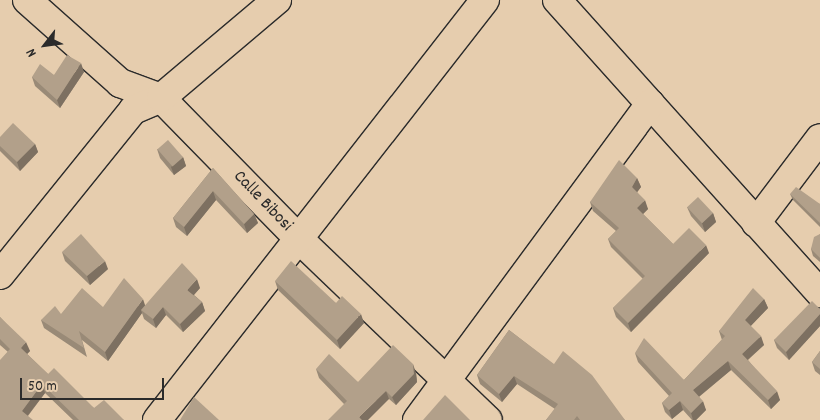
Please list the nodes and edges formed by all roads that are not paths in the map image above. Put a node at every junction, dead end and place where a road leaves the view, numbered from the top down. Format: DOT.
graph roads {
  1 [pos="27,0"];
  2 [pos="277,0"];
  3 [pos="485,0"];
  4 [pos="557,0"];
  5 [pos="161,98"];
  6 [pos="650,104"];
  7 [pos="820,138"];
  8 [pos="756,223"];
  9 [pos="300,240"];
  10 [pos="0,274"];
  11 [pos="820,293"];
  12 [pos="448,380"];
  13 [pos="157,420"];
  14 [pos="417,420"];
  15 [pos="488,420"];
  1 -- 5 [label="street, Calle Bibosi"];
  2 -- 5 [label="street"];
  3 -- 9 [label="street"];
  4 -- 6 [label="street"];
  5 -- 9 [label="street, Calle Bibosi"];
  5 -- 10 [label="street"];
  6 -- 8 [label="street"];
  6 -- 12 [label="street"];
  7 -- 8 [label="street"];
  8 -- 11 [label="street"];
  9 -- 12 [label="street, Calle Bibosi"];
  9 -- 13 [label="street"];
  12 -- 14 [label="street"];
  12 -- 15 [label="street, Calle Bibosi"];
}
